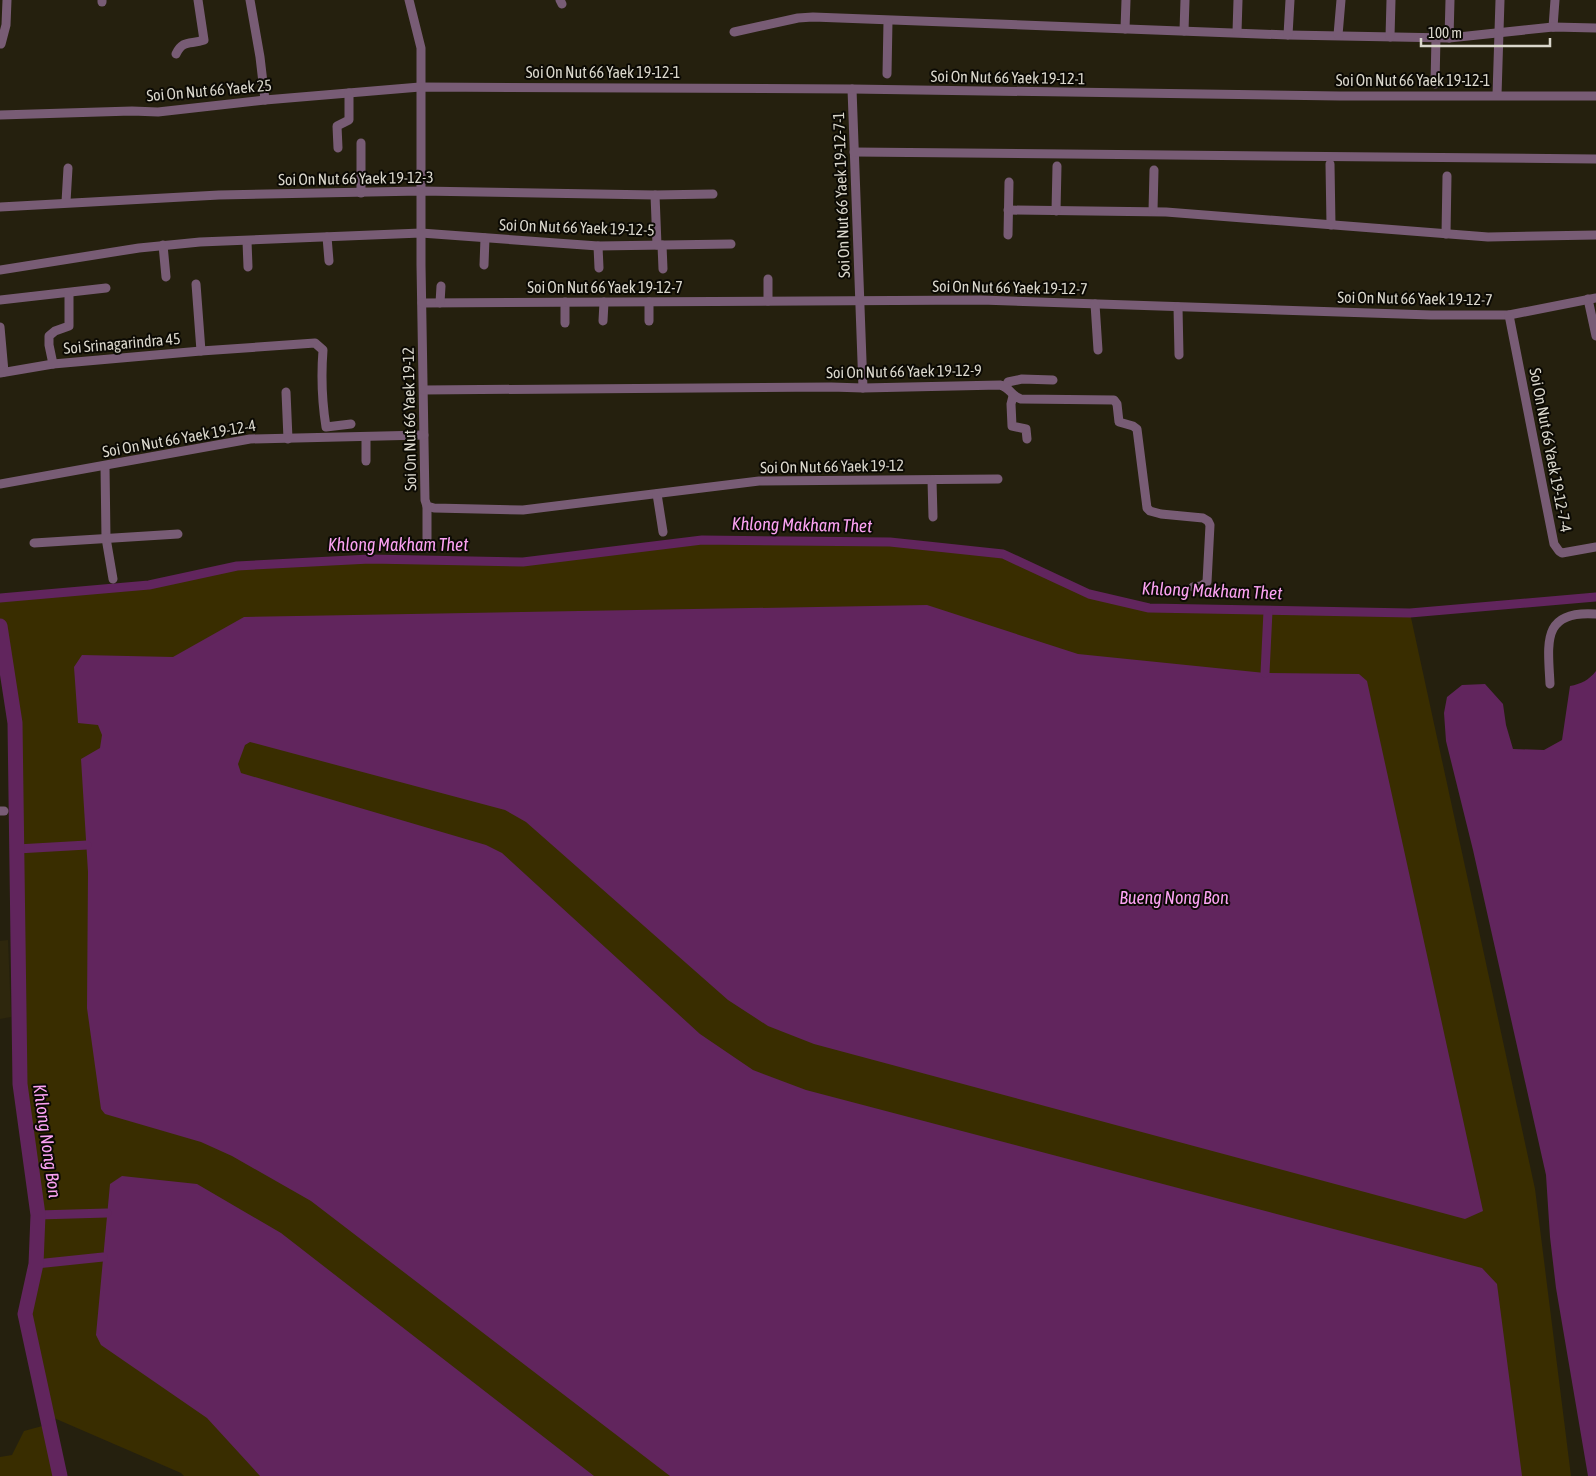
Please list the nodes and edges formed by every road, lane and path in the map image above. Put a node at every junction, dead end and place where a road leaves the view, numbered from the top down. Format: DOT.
graph roads {
  1 [pos="7,0"];
  2 [pos="198,0"];
  3 [pos="250,0"];
  4 [pos="409,0"];
  5 [pos="1126,0"];
  6 [pos="1185,0"];
  7 [pos="1238,0"];
  8 [pos="1290,0"];
  9 [pos="1341,0"];
  10 [pos="1391,0"];
  11 [pos="1450,0"];
  12 [pos="1500,0"];
  13 [pos="1554,0"];
  14 [pos="888,21"];
  15 [pos="1553,27"];
  16 [pos="1596,28"];
  17 [pos="1125,29"];
  18 [pos="1184,31"];
  19 [pos="734,32"];
  20 [pos="1237,32"];
  21 [pos="1499,32"];
  22 [pos="1288,35"];
  23 [pos="1338,35"];
  24 [pos="1390,36"];
  25 [pos="1436,37"];
  26 [pos="1449,38"];
  27 [pos="2,44"];
  28 [pos="176,54"];
  29 [pos="887,74"];
  30 [pos="1435,84"];
  31 [pos="420,87"];
  32 [pos="852,89"];
  33 [pos="349,93"];
  34 [pos="1496,95"];
  35 [pos="1596,96"];
  36 [pos="265,100"];
  37 [pos="0,115"];
  38 [pos="361,143"];
  39 [pos="338,148"];
  40 [pos="854,152"];
  41 [pos="1596,159"];
  42 [pos="1330,164"];
  43 [pos="1057,166"];
  44 [pos="68,168"];
  45 [pos="1154,170"];
  46 [pos="1448,176"];
  47 [pos="1009,182"];
  48 [pos="421,191"];
  49 [pos="361,192"];
  50 [pos="713,194"];
  51 [pos="655,195"];
  52 [pos="66,202"];
  53 [pos="0,206"];
  54 [pos="1008,210"];
  55 [pos="1056,211"];
  56 [pos="1154,211"];
  57 [pos="1331,225"];
  58 [pos="421,233"];
  59 [pos="1446,234"];
  60 [pos="1008,235"];
  61 [pos="1596,235"];
  62 [pos="327,238"];
  63 [pos="485,238"];
  64 [pos="247,241"];
  65 [pos="731,244"];
  66 [pos="163,245"];
  67 [pos="660,245"];
  68 [pos="598,246"];
  69 [pos="329,261"];
  70 [pos="484,265"];
  71 [pos="248,267"];
  72 [pos="599,268"];
  73 [pos="663,269"];
  74 [pos="0,270"];
  75 [pos="166,276"];
  76 [pos="768,279"];
  77 [pos="196,284"];
  78 [pos="441,286"];
  79 [pos="106,288"];
  80 [pos="69,292"];
  81 [pos="1592,299"];
  82 [pos="0,300"];
  83 [pos="860,300"];
  84 [pos="768,301"];
  85 [pos="565,302"];
  86 [pos="604,302"];
  87 [pos="649,302"];
  88 [pos="422,303"];
  89 [pos="440,303"];
  90 [pos="1096,304"];
  91 [pos="1178,307"];
  92 [pos="1509,315"];
  93 [pos="603,321"];
  94 [pos="649,321"];
  95 [pos="565,323"];
  96 [pos="0,327"];
  97 [pos="1596,336"];
  98 [pos="1098,350"];
  99 [pos="201,351"];
  100 [pos="1179,355"];
  101 [pos="53,364"];
  102 [pos="2,372"];
  103 [pos="1053,380"];
  104 [pos="1006,387"];
  105 [pos="864,388"];
  106 [pos="424,390"];
  107 [pos="286,392"];
  108 [pos="1014,396"];
  109 [pos="351,424"];
  110 [pos="424,435"];
  111 [pos="366,437"];
  112 [pos="288,439"];
  113 [pos="1027,439"];
  114 [pos="366,461"];
  115 [pos="105,466"];
  116 [pos="998,479"];
  117 [pos="932,480"];
  118 [pos="0,484"];
  119 [pos="657,494"];
  120 [pos="427,506"];
  121 [pos="933,517"];
  122 [pos="663,532"];
  123 [pos="178,534"];
  124 [pos="106,538"];
  125 [pos="34,543"];
  126 [pos="1596,546"];
  127 [pos="427,548"];
  128 [pos="113,579"];
  129 [pos="1193,587"];
  130 [pos="1596,614"];
  131 [pos="1550,684"];
  1 -- 27 [label="street"];
  2 -- 28 [label="street"];
  3 -- 36 [label="street"];
  4 -- 31 [label="street, Soi On Nut 66 Yaek 19-12"];
  5 -- 17 [label="street"];
  6 -- 18 [label="street"];
  7 -- 20 [label="street"];
  8 -- 22 [label="street"];
  9 -- 23 [label="street"];
  10 -- 24 [label="street"];
  11 -- 26 [label="street"];
  12 -- 21 [label="street"];
  13 -- 15 [label="street"];
  14 -- 17 [label="street"];
  14 -- 19 [label="street"];
  14 -- 29 [label="street"];
  15 -- 16 [label="street"];
  15 -- 21 [label="street"];
  17 -- 18 [label="street"];
  18 -- 20 [label="street"];
  20 -- 22 [label="street"];
  21 -- 26 [label="street"];
  21 -- 34 [label="street"];
  22 -- 23 [label="street"];
  23 -- 24 [label="street"];
  24 -- 25 [label="street"];
  25 -- 26 [label="street"];
  25 -- 30 [label="street"];
  31 -- 32 [label="street, Soi On Nut 66 Yaek 19-12-1"];
  31 -- 33 [label="street, Soi On Nut 66 Yaek 25"];
  31 -- 48 [label="street, Soi On Nut 66 Yaek 19-12"];
  32 -- 34 [label="street, Soi On Nut 66 Yaek 19-12-1"];
  32 -- 40 [label="street, Soi On Nut 66 Yaek 19-12-7-1"];
  33 -- 36 [label="street, Soi On Nut 66 Yaek 25"];
  33 -- 39 [label="street"];
  34 -- 35 [label="street, Soi On Nut 66 Yaek 19-12-1"];
  36 -- 37 [label="street, Soi On Nut 66 Yaek 25"];
  38 -- 49 [label="street"];
  40 -- 41 [label="street"];
  40 -- 83 [label="street, Soi On Nut 66 Yaek 19-12-7-1"];
  42 -- 57 [label="street"];
  43 -- 55 [label="street"];
  44 -- 52 [label="street"];
  45 -- 56 [label="street"];
  46 -- 59 [label="street"];
  47 -- 54 [label="street"];
  48 -- 49 [label="street, Soi On Nut 66 Yaek 19-12-3"];
  48 -- 51 [label="street, Soi On Nut 66 Yaek 19-12-3"];
  48 -- 58 [label="street, Soi On Nut 66 Yaek 19-12"];
  49 -- 52 [label="street, Soi On Nut 66 Yaek 19-12-3"];
  50 -- 51 [label="street, Soi On Nut 66 Yaek 19-12-3"];
  51 -- 67 [label="street"];
  52 -- 53 [label="street, Soi On Nut 66 Yaek 19-12-3"];
  54 -- 55 [label="street"];
  54 -- 60 [label="street"];
  55 -- 56 [label="street"];
  56 -- 57 [label="street"];
  57 -- 59 [label="street"];
  58 -- 62 [label="street, Soi On Nut 66 Yaek 19-12-5"];
  58 -- 63 [label="street, Soi On Nut 66 Yaek 19-12-5"];
  58 -- 88 [label="street, Soi On Nut 66 Yaek 19-12"];
  59 -- 61 [label="street"];
  62 -- 64 [label="street, Soi On Nut 66 Yaek 19-12-5"];
  62 -- 69 [label="street"];
  63 -- 68 [label="street, Soi On Nut 66 Yaek 19-12-5"];
  63 -- 70 [label="street"];
  64 -- 66 [label="street, Soi On Nut 66 Yaek 19-12-5"];
  64 -- 71 [label="street"];
  65 -- 67 [label="street, Soi On Nut 66 Yaek 19-12-5"];
  66 -- 74 [label="street, Soi On Nut 66 Yaek 19-12-5"];
  66 -- 75 [label="street"];
  67 -- 68 [label="street, Soi On Nut 66 Yaek 19-12-5"];
  67 -- 73 [label="street"];
  68 -- 72 [label="street"];
  76 -- 84 [label="street"];
  77 -- 99 [label="street"];
  78 -- 89 [label="street"];
  79 -- 80 [label="street"];
  80 -- 82 [label="street"];
  80 -- 101 [label="street"];
  81 -- 92 [label="street, Soi On Nut 66 Yaek 19-12-7"];
  81 -- 97 [label="street"];
  83 -- 84 [label="street, Soi On Nut 66 Yaek 19-12-7"];
  83 -- 90 [label="street, Soi On Nut 66 Yaek 19-12-7"];
  83 -- 105 [label="street, Soi On Nut 66 Yaek 19-12-7-1"];
  84 -- 87 [label="street, Soi On Nut 66 Yaek 19-12-7"];
  85 -- 86 [label="street, Soi On Nut 66 Yaek 19-12-7"];
  85 -- 89 [label="street, Soi On Nut 66 Yaek 19-12-7"];
  85 -- 95 [label="street"];
  86 -- 87 [label="street, Soi On Nut 66 Yaek 19-12-7"];
  86 -- 93 [label="street"];
  87 -- 94 [label="street"];
  88 -- 89 [label="street, Soi On Nut 66 Yaek 19-12-7"];
  88 -- 106 [label="street, Soi On Nut 66 Yaek 19-12"];
  90 -- 91 [label="street, Soi On Nut 66 Yaek 19-12-7"];
  90 -- 98 [label="street"];
  91 -- 92 [label="street, Soi On Nut 66 Yaek 19-12-7"];
  91 -- 100 [label="street"];
  92 -- 126 [label="street, Soi On Nut 66 Yaek 19-12-7-4"];
  96 -- 102 [label="street"];
  99 -- 101 [label="street, Soi Srinagarindra 45"];
  99 -- 109 [label="street, Soi Srinagarindra 45"];
  101 -- 102 [label="street, Soi Srinagarindra 45"];
  103 -- 104 [label="street"];
  104 -- 105 [label="street, Soi On Nut 66 Yaek 19-12-9"];
  104 -- 108 [label="street"];
  105 -- 106 [label="street, Soi On Nut 66 Yaek 19-12-9"];
  106 -- 110 [label="street, Soi On Nut 66 Yaek 19-12"];
  107 -- 112 [label="street"];
  108 -- 113 [label="street"];
  108 -- 129 [label="street"];
  110 -- 111 [label="street, Soi On Nut 66 Yaek 19-12-4"];
  110 -- 120 [label="street, Soi On Nut 66 Yaek 19-12"];
  111 -- 112 [label="street, Soi On Nut 66 Yaek 19-12-4"];
  111 -- 114 [label="street"];
  112 -- 115 [label="street, Soi On Nut 66 Yaek 19-12-4"];
  115 -- 118 [label="street, Soi On Nut 66 Yaek 19-12-4"];
  115 -- 124 [label="street"];
  116 -- 117 [label="street, Soi On Nut 66 Yaek 19-12"];
  117 -- 119 [label="street, Soi On Nut 66 Yaek 19-12"];
  117 -- 121 [label="street"];
  119 -- 120 [label="street, Soi On Nut 66 Yaek 19-12"];
  119 -- 122 [label="street"];
  120 -- 127 [label="street"];
  123 -- 124 [label="street"];
  124 -- 125 [label="street"];
  124 -- 128 [label="street"];
  130 -- 131 [label="street"];
}
